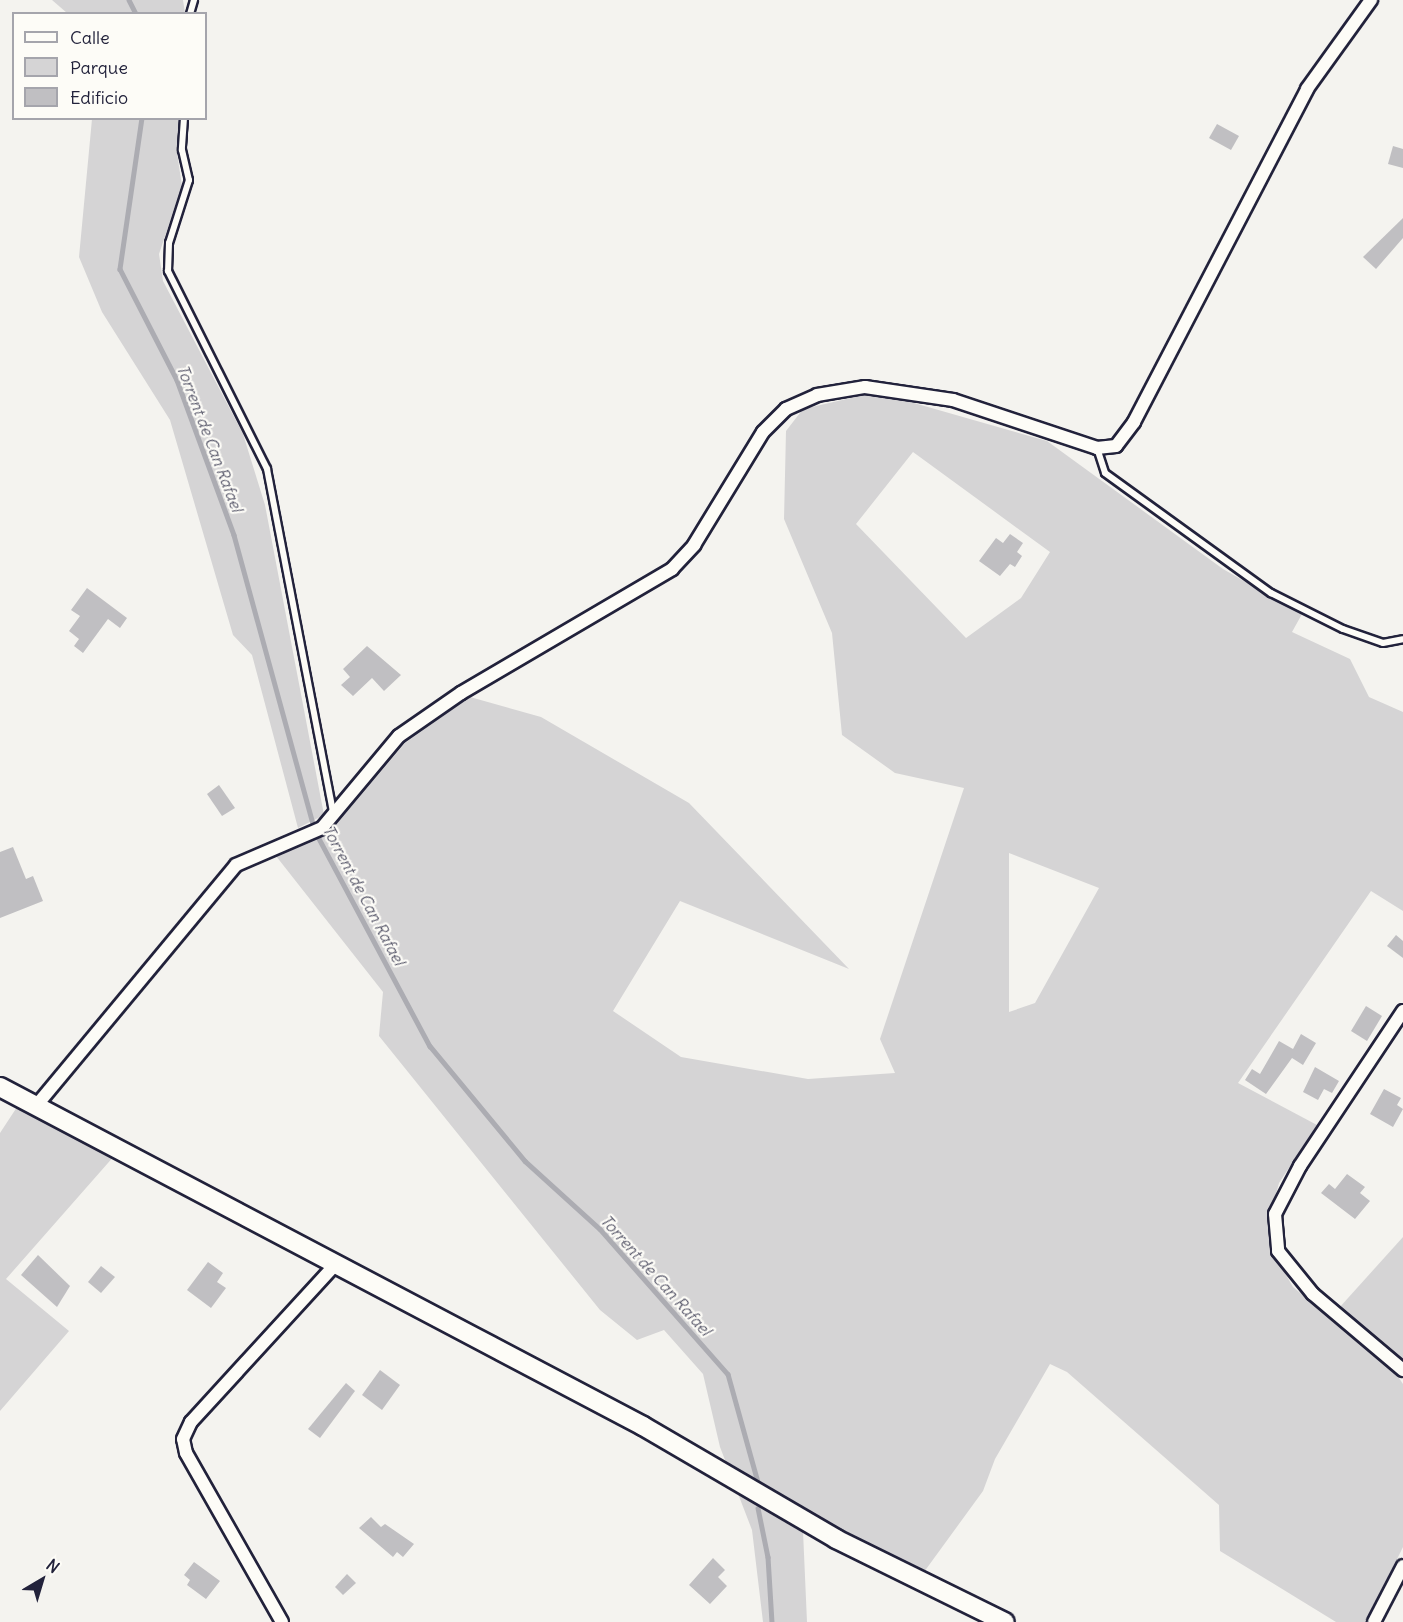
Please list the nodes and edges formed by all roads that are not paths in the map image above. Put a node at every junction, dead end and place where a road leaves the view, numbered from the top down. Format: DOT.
graph roads {
  1 [pos="1371,0"];
  2 [pos="184,120"];
  3 [pos="1097,448"];
  4 [pos="1403,639"];
  5 [pos="333,812"];
  6 [pos="1403,1011"];
  7 [pos="0,1087"];
  8 [pos="36,1106"];
  9 [pos="336,1264"];
  10 [pos="1403,1370"];
  11 [pos="1403,1566"];
  12 [pos="282,1622"];
  13 [pos="1005,1622"];
  14 [pos="1374,1622"];
  1 -- 3 [label="street"];
  2 -- 5 [label="lane"];
  3 -- 4 [label="lane"];
  3 -- 5 [label="street"];
  5 -- 8 [label="street"];
  6 -- 10 [label="street"];
  7 -- 8 [label="street"];
  8 -- 9 [label="street"];
  9 -- 12 [label="street"];
  9 -- 13 [label="street"];
  11 -- 14 [label="street"];
}
